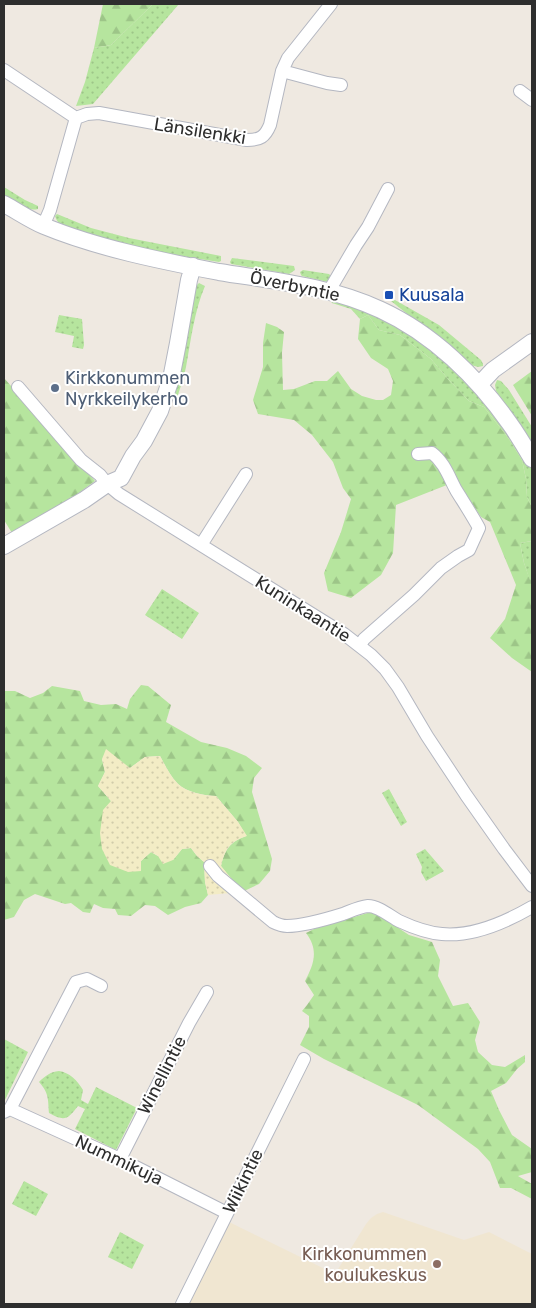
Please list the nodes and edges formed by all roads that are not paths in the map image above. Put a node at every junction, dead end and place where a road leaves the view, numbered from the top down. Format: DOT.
graph roads {
  1 [pos="331,4"];
  2 [pos="4,70"];
  3 [pos="282,71"];
  4 [pos="342,85"];
  5 [pos="520,91"];
  6 [pos="532,100"];
  7 [pos="76,118"];
  8 [pos="388,189"];
  9 [pos="4,204"];
  10 [pos="43,226"];
  11 [pos="193,266"];
  12 [pos="329,291"];
  13 [pos="532,342"];
  14 [pos="479,385"];
  15 [pos="18,387"];
  16 [pos="418,454"];
  17 [pos="532,459"];
  18 [pos="246,474"];
  19 [pos="107,484"];
  20 [pos="201,545"];
  21 [pos="4,546"];
  22 [pos="360,645"];
  23 [pos="210,866"];
  24 [pos="532,886"];
  25 [pos="532,908"];
  26 [pos="100,986"];
  27 [pos="207,992"];
  28 [pos="304,1059"];
  29 [pos="7,1111"];
  30 [pos="120,1160"];
  31 [pos="228,1213"];
  32 [pos="182,1304"];
  1 -- 3 [label="street, Länsilenkki"];
  2 -- 7 [label="street"];
  3 -- 4 [label="street"];
  3 -- 7 [label="street, Länsilenkki"];
  5 -- 6 [label="street"];
  7 -- 10 [label="street"];
  8 -- 12 [label="street"];
  9 -- 10 [label="street, Överbyntie"];
  10 -- 11 [label="street, Överbyntie"];
  11 -- 12 [label="street, Överbyntie"];
  11 -- 19 [label="street"];
  12 -- 14 [label="street, Överbyntie"];
  13 -- 14 [label="street"];
  14 -- 17 [label="street, Överbyntie"];
  15 -- 19 [label="street, Kuninkaantie"];
  16 -- 22 [label="street"];
  18 -- 20 [label="street"];
  19 -- 20 [label="street, Kuninkaantie"];
  19 -- 21 [label="street"];
  20 -- 22 [label="street, Kuninkaantie"];
  22 -- 24 [label="street, Kuninkaantie"];
  23 -- 25 [label="street"];
  26 -- 29 [label="street"];
  27 -- 30 [label="street, Winellintie"];
  28 -- 31 [label="street, Wiikintie"];
  29 -- 30 [label="street, Nummikuja"];
  30 -- 31 [label="street, Nummikuja"];
  31 -- 32 [label="street, Wiikintie"];
}
